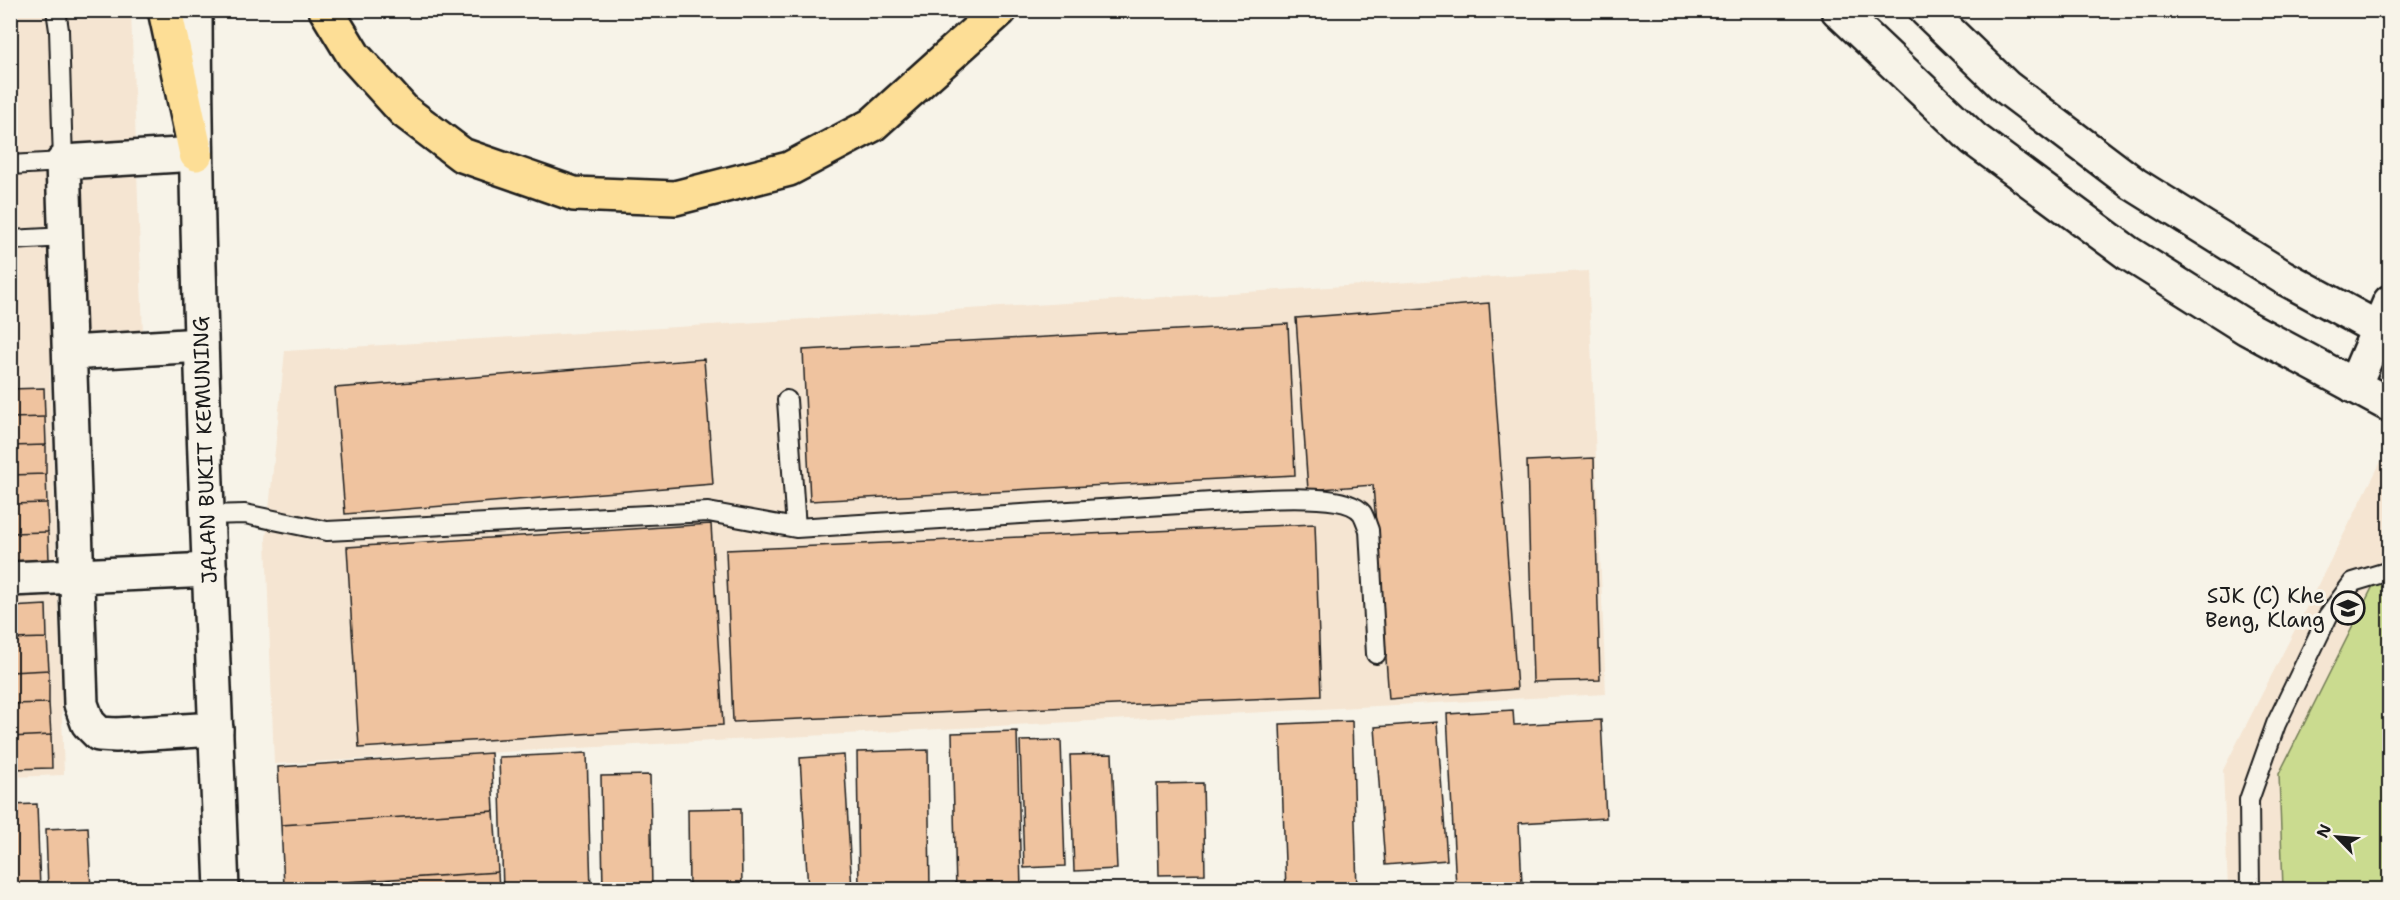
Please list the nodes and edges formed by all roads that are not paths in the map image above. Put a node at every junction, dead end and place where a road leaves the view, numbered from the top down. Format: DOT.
graph roads {
  1 [pos="56,10"];
  2 [pos="165,10"];
  3 [pos="195,10"];
  4 [pos="326,10"];
  5 [pos="1000,10"];
  6 [pos="1838,10"];
  7 [pos="1926,10"];
  8 [pos="196,154"];
  9 [pos="63,162"];
  10 [pos="10,165"];
  11 [pos="66,237"];
  12 [pos="10,240"];
  13 [pos="2385,322"];
  14 [pos="201,345"];
  15 [pos="69,353"];
  16 [pos="2354,386"];
  17 [pos="787,400"];
  18 [pos="2390,405"];
  19 [pos="207,515"];
  20 [pos="796,528"];
  21 [pos="210,570"];
  22 [pos="2388,571"];
  23 [pos="76,576"];
  24 [pos="10,579"];
  25 [pos="1376,654"];
  26 [pos="216,729"];
  27 [pos="222,890"];
  28 [pos="2250,890"];
  1 -- 9 [label="lane"];
  2 -- 8 [label="highway"];
  3 -- 8 [label="street, JALAN BUKIT KEMUNING"];
  4 -- 5 [label="highway"];
  6 -- 16 [label="street"];
  7 -- 13 [label="street"];
  8 -- 9 [label="street"];
  8 -- 14 [label="street, JALAN BUKIT KEMUNING"];
  9 -- 10 [label="lane"];
  9 -- 11 [label="street"];
  11 -- 12 [label="lane"];
  11 -- 15 [label="street"];
  13 -- 16 [label="street"];
  14 -- 15 [label="street"];
  14 -- 19 [label="street, JALAN BUKIT KEMUNING"];
  15 -- 23 [label="street"];
  16 -- 18 [label="street"];
  17 -- 20 [label="lane"];
  19 -- 20 [label="lane"];
  19 -- 21 [label="street, JALAN BUKIT KEMUNING"];
  20 -- 25 [label="lane"];
  21 -- 23 [label="street"];
  21 -- 26 [label="street, JALAN BUKIT KEMUNING"];
  22 -- 28 [label="lane"];
  23 -- 24 [label="street"];
  23 -- 26 [label="street"];
  26 -- 27 [label="street, JALAN BUKIT KEMUNING"];
}
